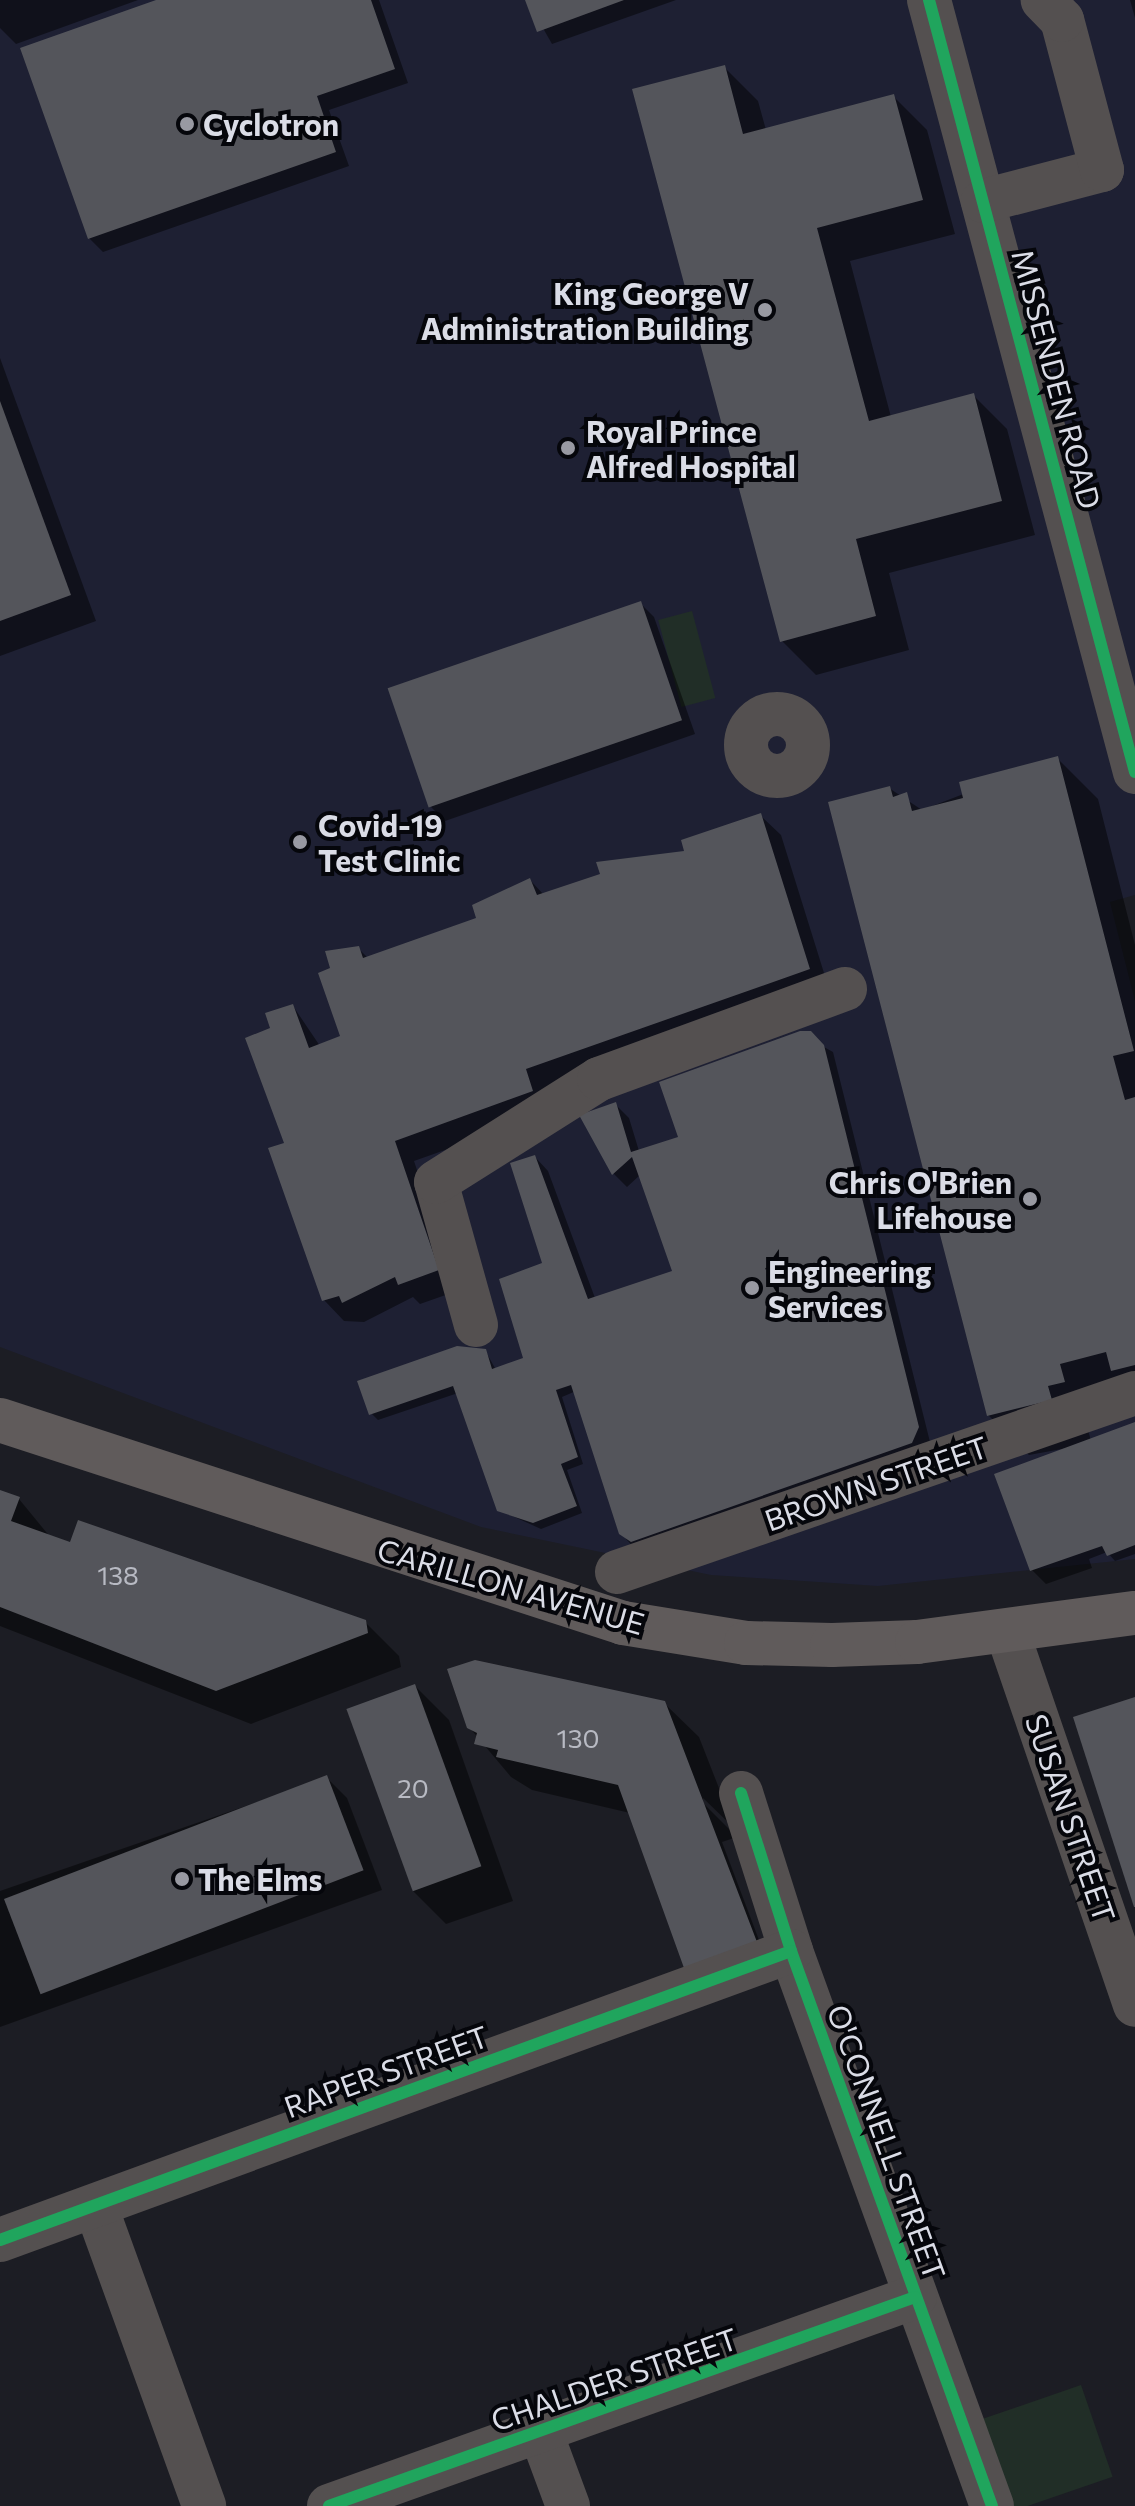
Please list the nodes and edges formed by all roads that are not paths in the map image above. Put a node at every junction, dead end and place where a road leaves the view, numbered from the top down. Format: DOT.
graph roads {
  1 [pos="929,0"];
  2 [pos="1043,0"];
  3 [pos="983,201"];
  4 [pos="1135,772"];
  5 [pos="845,989"];
  6 [pos="476,1325"];
  7 [pos="1135,1393"];
  8 [pos="0,1420"];
  9 [pos="617,1572"];
  10 [pos="1135,1613"];
  11 [pos="1007,1631"];
  12 [pos="741,1793"];
  13 [pos="791,1951"];
  14 [pos="1135,2005"];
  15 [pos="96,2207"];
  16 [pos="0,2240"];
  17 [pos="915,2297"];
  18 [pos="541,2433"];
  19 [pos="204,2506"];
  20 [pos="329,2506"];
  21 [pos="568,2506"];
  22 [pos="992,2506"];
  1 -- 3 [label="street, MISSENDEN ROAD"];
  2 -- 3 [label="street"];
  3 -- 4 [label="street, MISSENDEN ROAD"];
  5 -- 6 [label="street"];
  7 -- 9 [label="street, BROWN STREET"];
  8 -- 11 [label="main road, CARILLON AVENUE"];
  10 -- 11 [label="main road, CARILLON AVENUE"];
  11 -- 14 [label="street, SUSAN STREET"];
  12 -- 13 [label="street, O'CONNELL STREET"];
  13 -- 15 [label="street, RAPER STREET"];
  13 -- 17 [label="street, O'CONNELL STREET"];
  15 -- 16 [label="street, RAPER STREET"];
  15 -- 19 [label="street"];
  17 -- 18 [label="street, CHALDER STREET"];
  17 -- 22 [label="street, O'CONNELL STREET"];
  18 -- 20 [label="street, CHALDER STREET"];
  18 -- 21 [label="street"];
}
